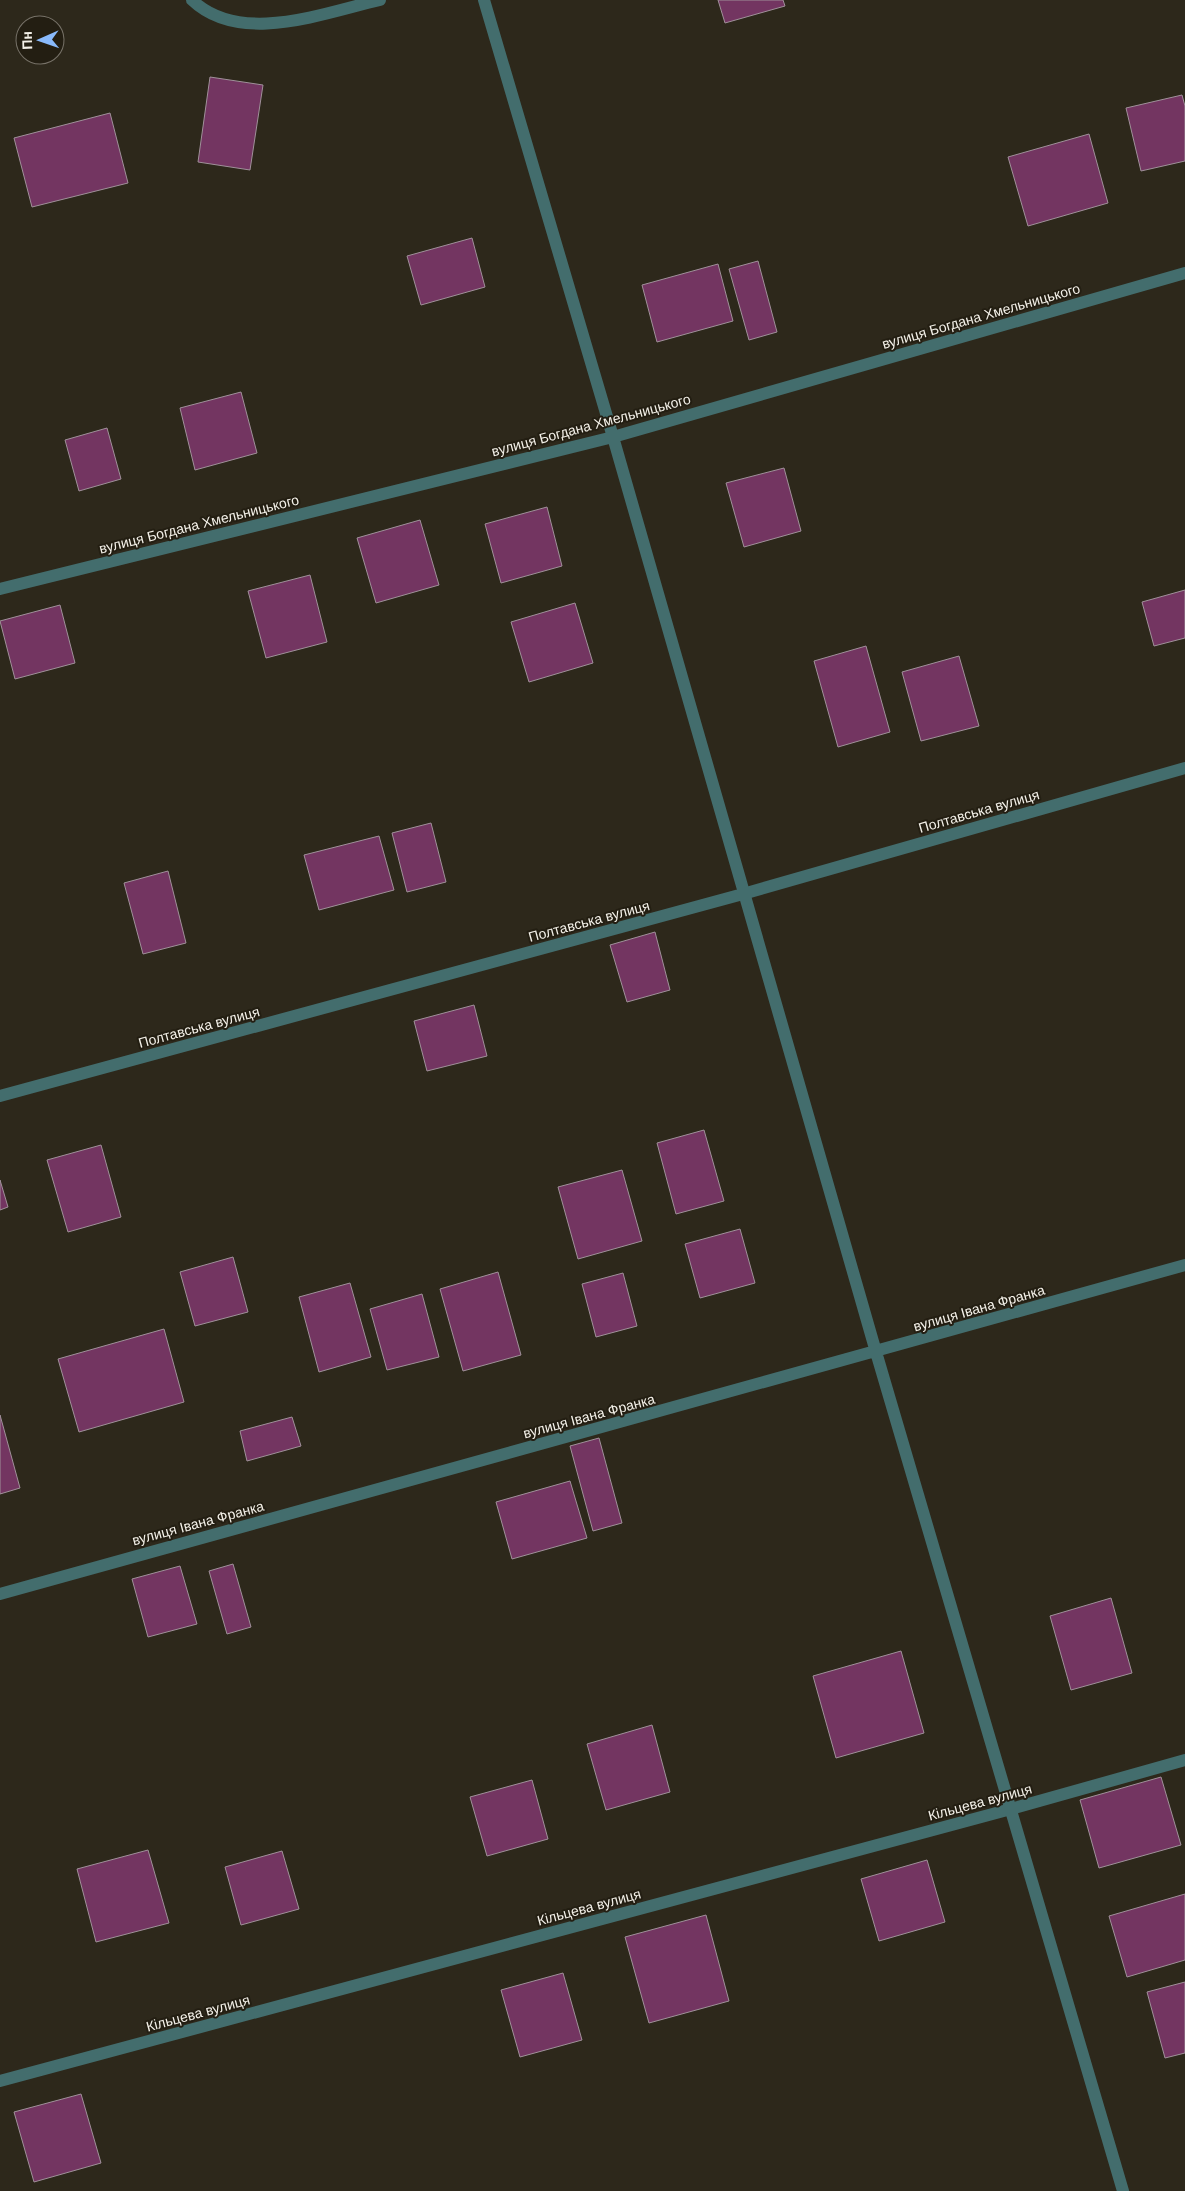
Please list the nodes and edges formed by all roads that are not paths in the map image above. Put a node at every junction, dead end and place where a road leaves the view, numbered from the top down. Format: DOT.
graph roads {
  1 [pos="192,0"];
  2 [pos="380,0"];
  3 [pos="484,0"];
  4 [pos="1185,273"];
  5 [pos="612,437"];
  6 [pos="0,589"];
  7 [pos="1185,768"];
  8 [pos="743,894"];
  9 [pos="0,1096"];
  10 [pos="1185,1265"];
  11 [pos="876,1352"];
  12 [pos="0,1594"];
  13 [pos="1185,1760"];
  14 [pos="1011,1809"];
  15 [pos="0,2082"];
  16 [pos="1123,2191"];
  1 -- 2 [label="street"];
  3 -- 5 [label="street"];
  4 -- 5 [label="street, вулиця Богдана Хмельницького"];
  5 -- 6 [label="street, вулиця Богдана Хмельницького"];
  5 -- 8 [label="street"];
  7 -- 8 [label="street, Полтавська вулиця"];
  8 -- 9 [label="street, Полтавська вулиця"];
  8 -- 11 [label="street"];
  10 -- 11 [label="street, вулиця Івана Франка"];
  11 -- 12 [label="street, вулиця Івана Франка"];
  11 -- 14 [label="street"];
  13 -- 14 [label="street, Кільцева вулиця"];
  14 -- 15 [label="street, Кільцева вулиця"];
  14 -- 16 [label="street"];
}
